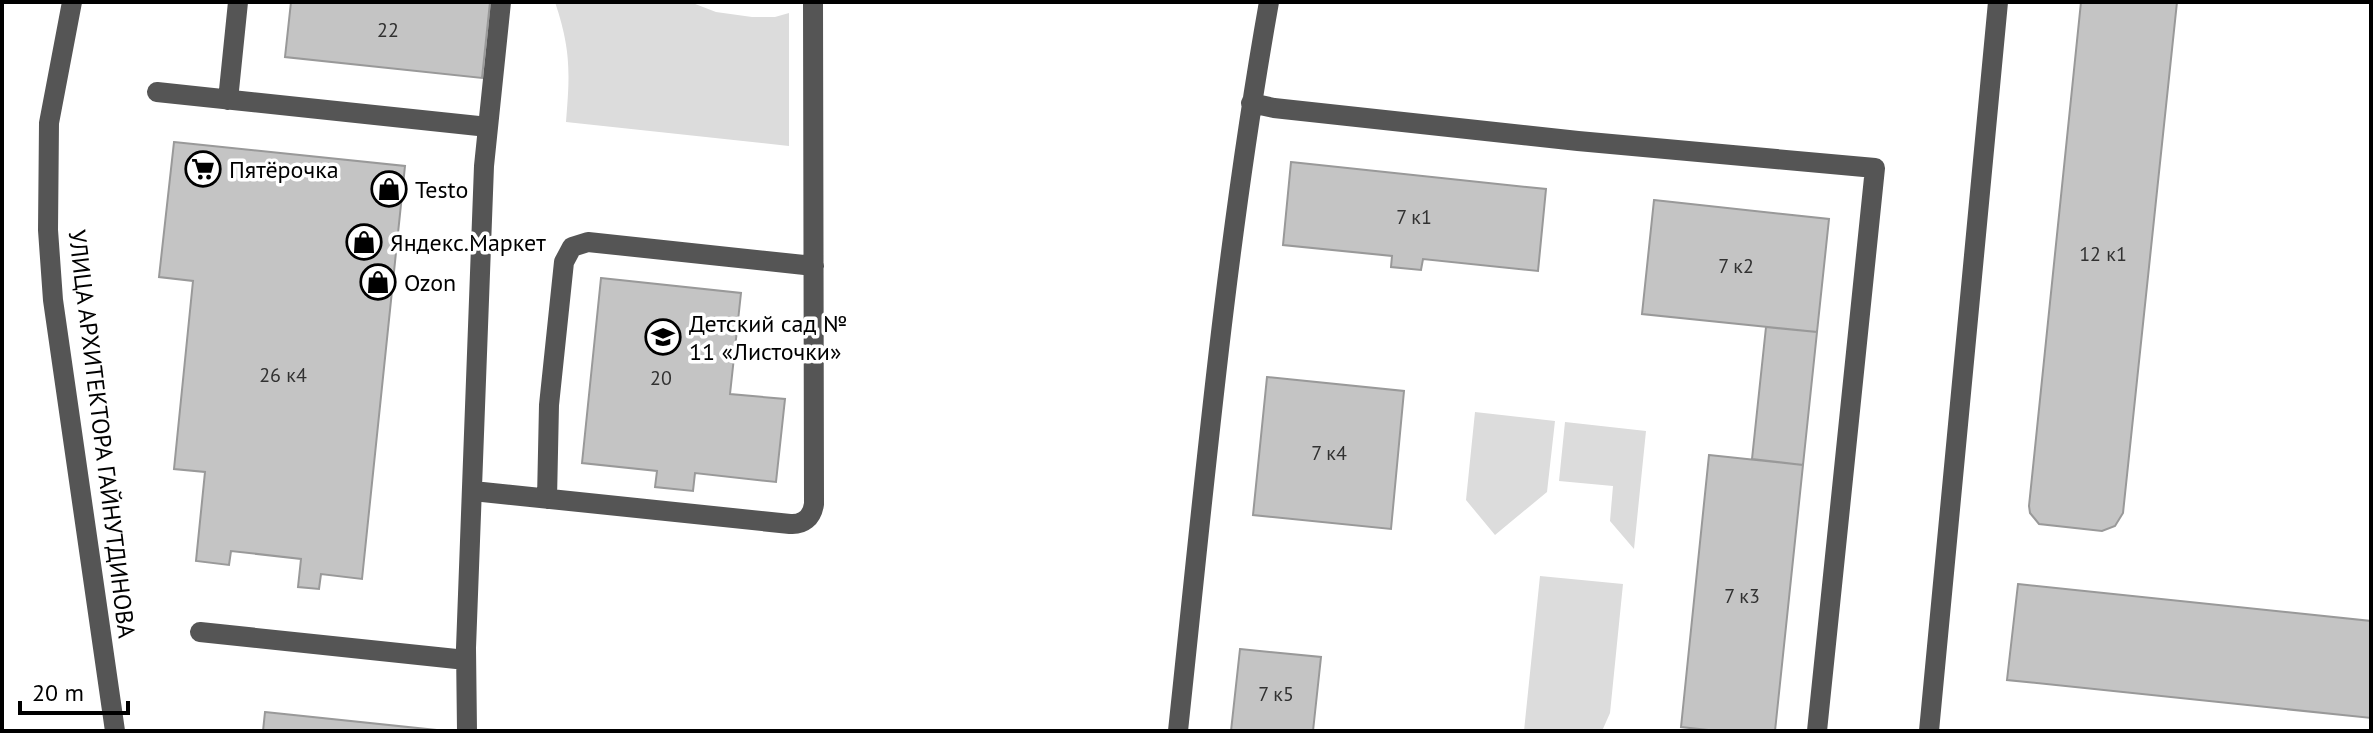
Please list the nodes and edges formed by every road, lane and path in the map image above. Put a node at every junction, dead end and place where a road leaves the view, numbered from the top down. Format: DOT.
graph roads {
  1 [pos="72,2"];
  2 [pos="238,2"];
  3 [pos="501,2"];
  4 [pos="813,2"];
  5 [pos="1269,2"];
  6 [pos="1998,2"];
  7 [pos="157,92"];
  8 [pos="228,100"];
  9 [pos="1251,103"];
  10 [pos="488,127"];
  11 [pos="814,266"];
  12 [pos="473,491"];
  13 [pos="547,499"];
  14 [pos="200,632"];
  15 [pos="466,660"];
  16 [pos="115,731"];
  17 [pos="467,731"];
  18 [pos="1178,731"];
  19 [pos="1817,731"];
  20 [pos="1929,731"];
  1 -- 16 [label="street, УЛИЦА АРХИТЕКТОРА ГАЙНУТДИНОВА"];
  2 -- 8 [label="street"];
  3 -- 10 [label="street"];
  4 -- 11 [label="street"];
  5 -- 9 [label="street"];
  6 -- 20 [label="street"];
  7 -- 8 [label="street"];
  8 -- 10 [label="street"];
  9 -- 18 [label="street"];
  9 -- 19 [label="street"];
  10 -- 12 [label="street"];
  11 -- 13 [label="street"];
  11 -- 13 [label="street"];
  12 -- 13 [label="street"];
  12 -- 15 [label="street"];
  14 -- 15 [label="street"];
  15 -- 17 [label="street"];
}
